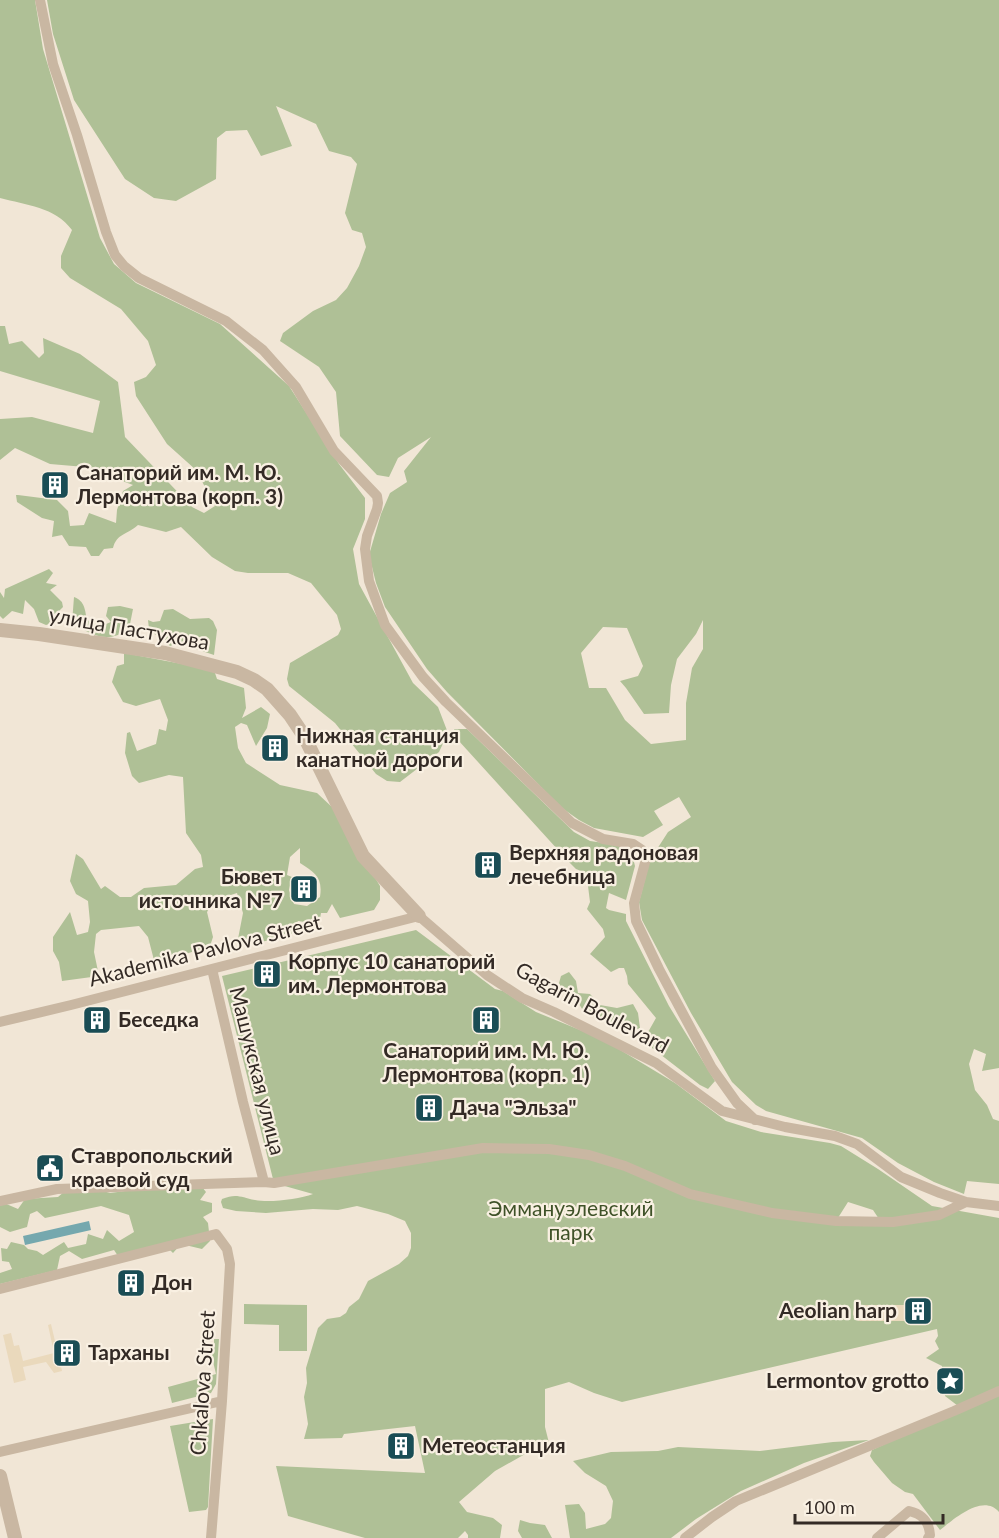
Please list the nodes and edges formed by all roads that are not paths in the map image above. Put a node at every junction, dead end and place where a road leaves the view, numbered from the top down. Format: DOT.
graph roads {
  1 [pos="40,0"];
  2 [pos="0,630"];
  3 [pos="277,699"];
  4 [pos="419,916"];
  5 [pos="212,969"];
  6 [pos="0,1022"];
  7 [pos="755,1120"];
  8 [pos="264,1182"];
  9 [pos="0,1201"];
  10 [pos="966,1202"];
  11 [pos="999,1206"];
  12 [pos="0,1289"];
  13 [pos="999,1391"];
  14 [pos="222,1401"];
  15 [pos="0,1452"];
  16 [pos="0,1476"];
  17 [pos="15,1538"];
  18 [pos="211,1538"];
  19 [pos="685,1538"];
  20 [pos="877,1538"];
  21 [pos="928,1538"];
  1 -- 7 [label="street"];
  2 -- 3 [label="street, улица Пастухова"];
  3 -- 4 [label="street, Gagarin Boulevard"];
  4 -- 5 [label="street, Akademika Pavlova Street"];
  4 -- 7 [label="street, Gagarin Boulevard"];
  5 -- 6 [label="street, Akademika Pavlova Street"];
  5 -- 8 [label="street, Машукская улица"];
  7 -- 10 [label="street, Gagarin Boulevard"];
  8 -- 9 [label="street"];
  8 -- 10 [label="street"];
  10 -- 11 [label="street, Gagarin Boulevard"];
  12 -- 14 [label="street, Chkalova Street"];
  13 -- 19 [label="street"];
  14 -- 15 [label="street"];
  14 -- 18 [label="street, Chkalova Street"];
  16 -- 17 [label="street"];
  20 -- 21 [label="street"];
}
